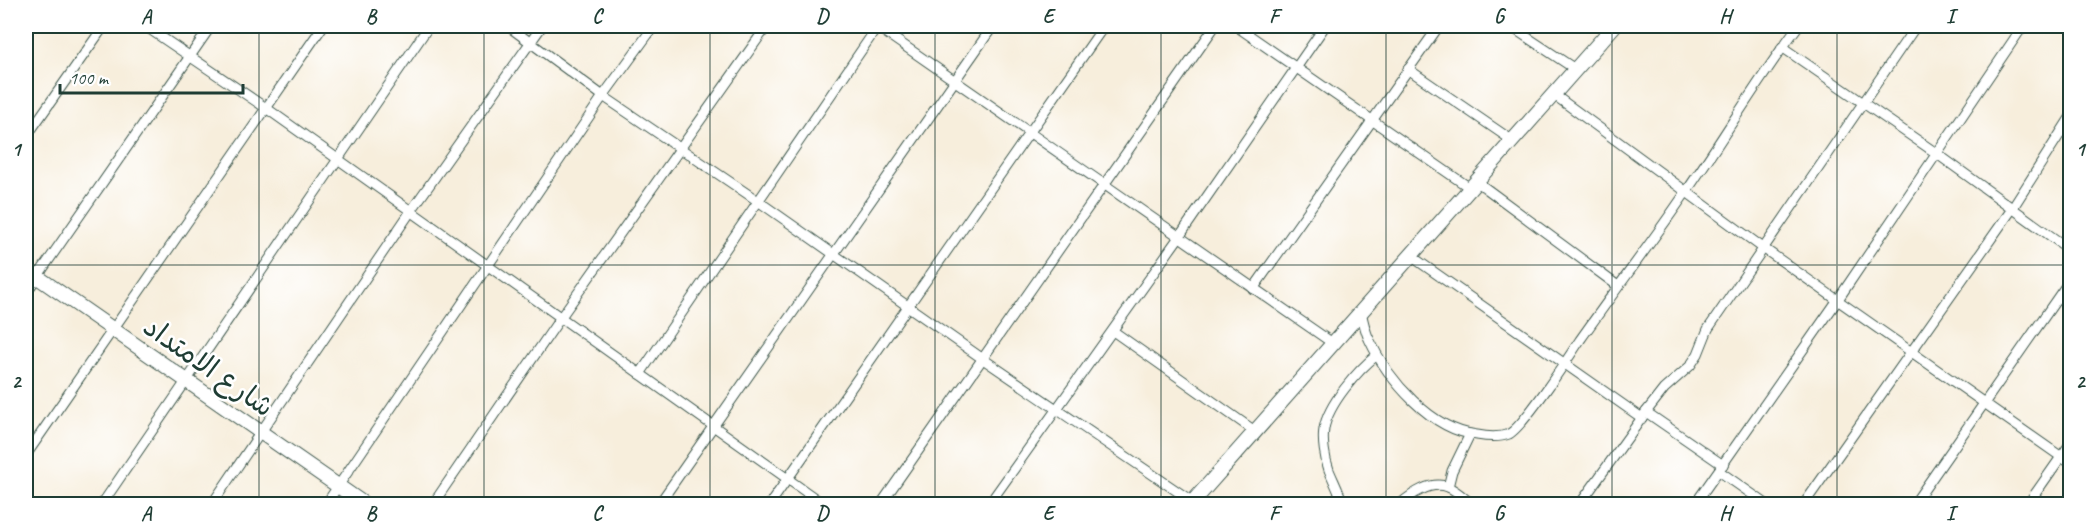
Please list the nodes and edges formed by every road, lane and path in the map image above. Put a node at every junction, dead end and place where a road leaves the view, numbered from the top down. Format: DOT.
graph roads {
  1 [pos="104,26"];
  2 [pos="145,26"];
  3 [pos="211,26"];
  4 [pos="323,26"];
  5 [pos="429,26"];
  6 [pos="508,26"];
  7 [pos="542,26"];
  8 [pos="654,26"];
  9 [pos="767,26"];
  10 [pos="877,26"];
  11 [pos="993,26"];
  12 [pos="1104,26"];
  13 [pos="1215,26"];
  14 [pos="1236,26"];
  15 [pos="1325,26"];
  16 [pos="1438,26"];
  17 [pos="1510,26"];
  18 [pos="1614,26"];
  19 [pos="1798,26"];
  20 [pos="1917,26"];
  21 [pos="2023,26"];
  22 [pos="531,42"];
  23 [pos="1782,47"];
  24 [pos="191,56"];
  25 [pos="1296,67"];
  26 [pos="1408,69"];
  27 [pos="1575,69"];
  28 [pos="955,81"];
  29 [pos="1553,94"];
  30 [pos="603,96"];
  31 [pos="1863,103"];
  32 [pos="266,108"];
  33 [pos="2070,118"];
  34 [pos="1372,120"];
  35 [pos="1030,133"];
  36 [pos="26,137"];
  37 [pos="1512,141"];
  38 [pos="682,148"];
  39 [pos="1936,153"];
  40 [pos="337,159"];
  41 [pos="1105,184"];
  42 [pos="1473,185"];
  43 [pos="1686,193"];
  44 [pos="758,201"];
  45 [pos="2012,209"];
  46 [pos="411,211"];
  47 [pos="1179,237"];
  48 [pos="1763,248"];
  49 [pos="2070,250"];
  50 [pos="834,254"];
  51 [pos="1411,256"];
  52 [pos="488,266"];
  53 [pos="31,273"];
  54 [pos="2070,280"];
  55 [pos="1618,286"];
  56 [pos="1253,289"];
  57 [pos="26,293"];
  58 [pos="1837,301"];
  59 [pos="909,308"];
  60 [pos="1361,313"];
  61 [pos="561,317"];
  62 [pos="113,330"];
  63 [pos="1113,331"];
  64 [pos="1335,344"];
  65 [pos="1911,353"];
  66 [pos="1377,355"];
  67 [pos="983,359"];
  68 [pos="1564,363"];
  69 [pos="640,374"];
  70 [pos="187,382"];
  71 [pos="1984,404"];
  72 [pos="1056,409"];
  73 [pos="1644,415"];
  74 [pos="714,427"];
  75 [pos="1256,432"];
  76 [pos="261,433"];
  77 [pos="1470,434"];
  78 [pos="2070,444"];
  79 [pos="26,455"];
  80 [pos="2062,457"];
  81 [pos="2070,463"];
  82 [pos="1721,468"];
  83 [pos="787,479"];
  84 [pos="338,487"];
  85 [pos="1448,487"];
  86 [pos="995,503"];
  87 [pos="1192,503"];
  88 [pos="1467,503"];
  89 [pos="102,504"];
  90 [pos="212,504"];
  91 [pos="326,504"];
  92 [pos="364,504"];
  93 [pos="433,504"];
  94 [pos="659,504"];
  95 [pos="770,504"];
  96 [pos="823,504"];
  97 [pos="881,504"];
  98 [pos="1343,504"];
  99 [pos="1400,504"];
  100 [pos="1580,504"];
  101 [pos="1695,504"];
  102 [pos="1766,504"];
  103 [pos="1804,504"];
  104 [pos="1914,504"];
  105 [pos="2028,504"];
  1 -- 36 [label="street"];
  2 -- 24 [label="street"];
  3 -- 24 [label="street"];
  4 -- 32 [label="street"];
  5 -- 40 [label="street"];
  6 -- 22 [label="street"];
  7 -- 22 [label="street"];
  8 -- 30 [label="street"];
  9 -- 38 [label="street"];
  10 -- 28 [label="street"];
  10 -- 44 [label="street"];
  11 -- 28 [label="street"];
  12 -- 35 [label="street"];
  13 -- 41 [label="street"];
  14 -- 25 [label="street"];
  15 -- 25 [label="street"];
  16 -- 26 [label="street"];
  17 -- 27 [label="street"];
  18 -- 27 [label="street"];
  19 -- 23 [label="street"];
  20 -- 31 [label="street"];
  21 -- 39 [label="street"];
  22 -- 30 [label="street"];
  22 -- 46 [label="street"];
  23 -- 31 [label="street"];
  23 -- 43 [label="street"];
  24 -- 32 [label="street"];
  24 -- 53 [label="street"];
  25 -- 34 [label="street"];
  25 -- 47 [label="street"];
  26 -- 34 [label="street"];
  26 -- 37 [label="street"];
  27 -- 29 [label="street"];
  28 -- 35 [label="street"];
  28 -- 50 [label="street"];
  29 -- 37 [label="street"];
  29 -- 43 [label="street"];
  30 -- 38 [label="street"];
  30 -- 52 [label="street"];
  31 -- 39 [label="street"];
  31 -- 48 [label="street"];
  32 -- 40 [label="street"];
  32 -- 62 [label="street"];
  33 -- 45 [label="street"];
  34 -- 42 [label="street"];
  34 -- 56 [label="street"];
  35 -- 41 [label="street"];
  35 -- 59 [label="street"];
  37 -- 42 [label="street"];
  38 -- 44 [label="street"];
  38 -- 61 [label="street"];
  39 -- 45 [label="street"];
  39 -- 58 [label="street"];
  40 -- 46 [label="street"];
  40 -- 70 [label="street"];
  41 -- 47 [label="street"];
  41 -- 67 [label="street"];
  42 -- 51 [label="street"];
  42 -- 55 [label="street"];
  43 -- 48 [label="street"];
  43 -- 55 [label="street"];
  44 -- 50 [label="street"];
  44 -- 69 [label="street"];
  45 -- 49 [label="street"];
  45 -- 65 [label="street"];
  46 -- 52 [label="street"];
  46 -- 76 [label="street"];
  47 -- 56 [label="street"];
  47 -- 63 [label="street"];
  48 -- 58 [label="street"];
  48 -- 73 [label="street"];
  50 -- 59 [label="street"];
  50 -- 74 [label="street"];
  51 -- 60 [label="street"];
  51 -- 68 [label="street"];
  52 -- 61 [label="street"];
  52 -- 84 [label="street"];
  53 -- 57 [label="street"];
  53 -- 62 [label="street, شارع الامتداد"];
  54 -- 71 [label="street"];
  55 -- 68 [label="street"];
  56 -- 64 [label="street"];
  58 -- 65 [label="street"];
  58 -- 82 [label="street"];
  59 -- 67 [label="street"];
  59 -- 83 [label="street"];
  60 -- 64 [label="street"];
  60 -- 66 [label="street"];
  61 -- 69 [label="street"];
  61 -- 93 [label="street"];
  62 -- 70 [label="street, شارع الامتداد"];
  62 -- 79 [label="street"];
  63 -- 72 [label="street"];
  63 -- 75 [label="street"];
  64 -- 75 [label="street"];
  65 -- 71 [label="street"];
  65 -- 103 [label="street"];
  66 -- 77 [label="street"];
  66 -- 98 [label="street"];
  67 -- 72 [label="street"];
  67 -- 97 [label="street"];
  68 -- 73 [label="street"];
  68 -- 77 [label="street"];
  69 -- 74 [label="street"];
  70 -- 76 [label="street, شارع الامتداد"];
  70 -- 89 [label="street"];
  71 -- 80 [label="street"];
  71 -- 104 [label="street"];
  72 -- 86 [label="street"];
  72 -- 87 [label="street"];
  73 -- 82 [label="street"];
  73 -- 100 [label="street"];
  74 -- 83 [label="street"];
  74 -- 94 [label="street"];
  75 -- 87 [label="street"];
  76 -- 84 [label="street, شارع الامتداد"];
  76 -- 90 [label="street"];
  77 -- 85 [label="street"];
  78 -- 80 [label="street"];
  80 -- 81 [label="street"];
  80 -- 105 [label="street"];
  82 -- 101 [label="street"];
  82 -- 102 [label="street"];
  83 -- 95 [label="street"];
  83 -- 96 [label="street"];
  84 -- 91 [label="street"];
  84 -- 92 [label="street, شارع الامتداد"];
  85 -- 88 [label="street"];
  85 -- 99 [label="street"];
}
